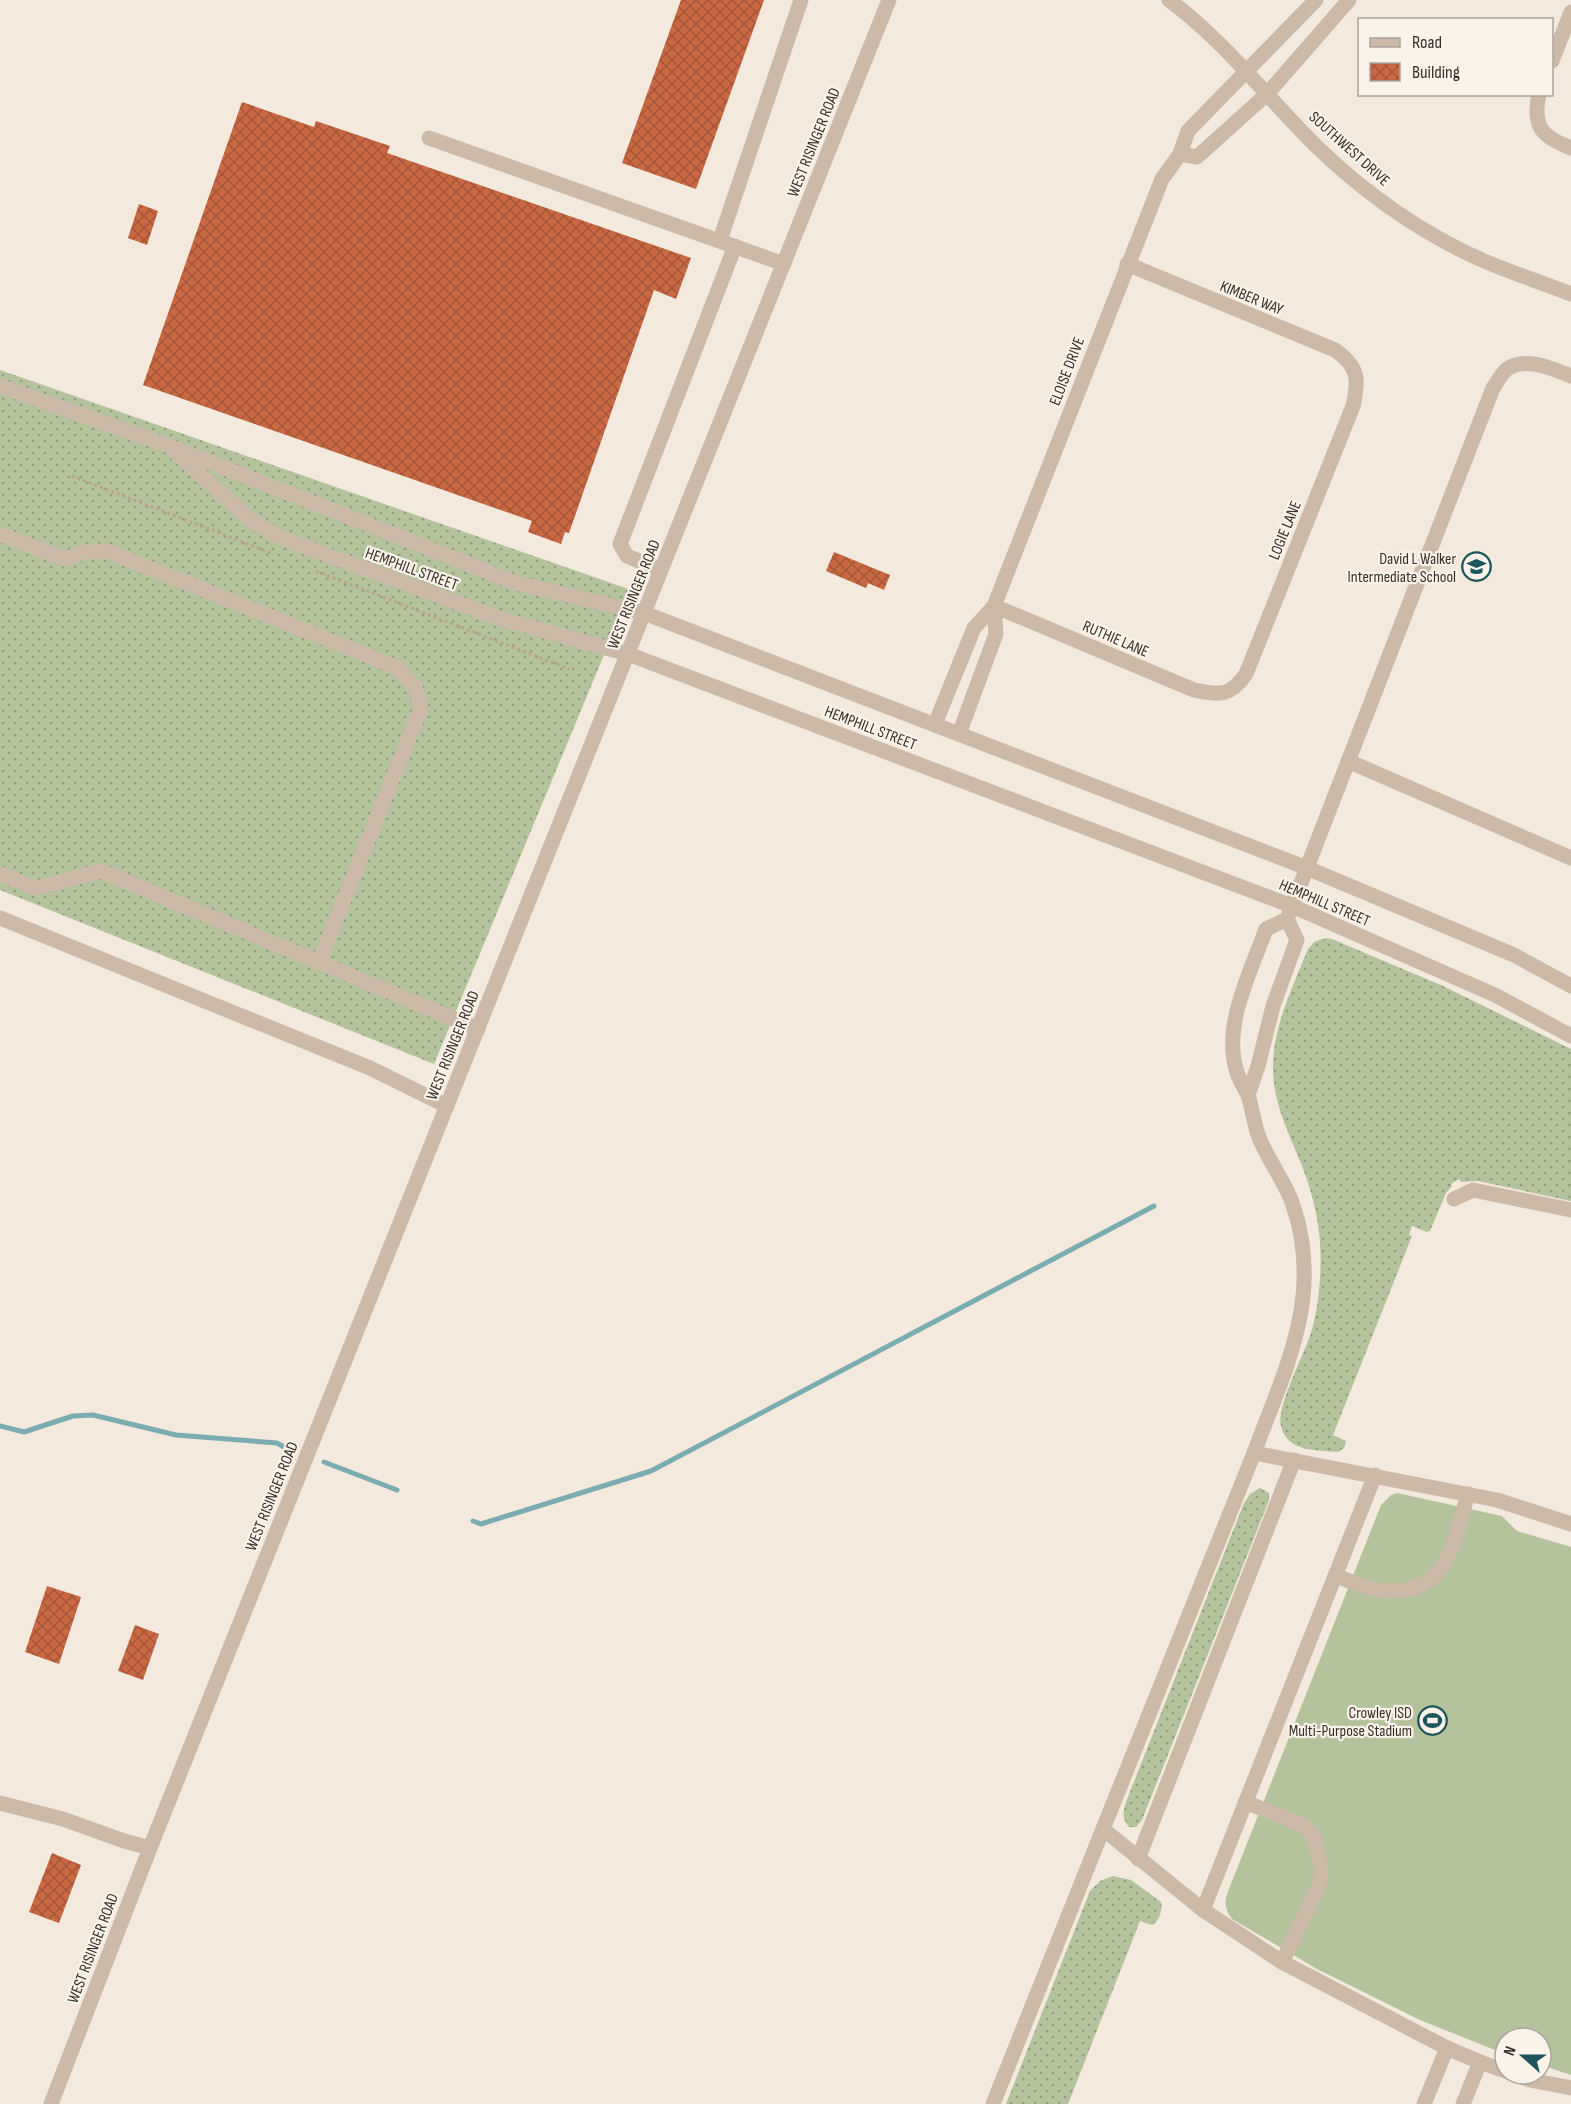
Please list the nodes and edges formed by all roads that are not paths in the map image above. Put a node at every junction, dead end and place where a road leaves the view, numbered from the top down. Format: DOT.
graph roads {
  1 [pos="801,0"];
  2 [pos="889,0"];
  3 [pos="1169,0"];
  4 [pos="1316,0"];
  5 [pos="1349,0"];
  6 [pos="1571,12"];
  7 [pos="1294,22"];
  8 [pos="1315,39"];
  9 [pos="1553,56"];
  10 [pos="1247,71"];
  11 [pos="1267,94"];
  12 [pos="1539,96"];
  13 [pos="429,138"];
  14 [pos="1571,148"];
  15 [pos="1180,154"];
  16 [pos="727,243"];
  17 [pos="784,264"];
  18 [pos="1127,264"];
  19 [pos="1571,294"];
  20 [pos="1356,373"];
  21 [pos="1571,376"];
  22 [pos="0,386"];
  23 [pos="168,446"];
  24 [pos="0,534"];
  25 [pos="662,570"];
  26 [pos="994,606"];
  27 [pos="644,613"];
  28 [pos="628,654"];
  29 [pos="1227,693"];
  30 [pos="935,724"];
  31 [pos="959,734"];
  32 [pos="1348,761"];
  33 [pos="1571,858"];
  34 [pos="1307,868"];
  35 [pos="0,874"];
  36 [pos="1290,913"];
  37 [pos="0,918"];
  38 [pos="319,962"];
  39 [pos="1571,986"];
  40 [pos="478,1029"];
  41 [pos="1571,1036"];
  42 [pos="1248,1095"];
  43 [pos="447,1106"];
  44 [pos="1454,1199"];
  45 [pos="1571,1210"];
  46 [pos="1254,1453"];
  47 [pos="1294,1460"];
  48 [pos="1375,1475"];
  49 [pos="1468,1494"];
  50 [pos="1571,1524"];
  51 [pos="1335,1576"];
  52 [pos="1245,1802"];
  53 [pos="0,1803"];
  54 [pos="1103,1829"];
  55 [pos="150,1848"];
  56 [pos="1138,1858"];
  57 [pos="1203,1910"];
  58 [pos="1282,1962"];
  59 [pos="1447,2048"];
  60 [pos="1480,2062"];
  61 [pos="1493,2067"];
  62 [pos="1553,2084"];
  63 [pos="1571,2088"];
  64 [pos="51,2104"];
  65 [pos="993,2104"];
  66 [pos="1424,2104"];
  67 [pos="1464,2104"];
  1 -- 16 [label="street"];
  2 -- 17 [label="street, WEST RISINGER ROAD"];
  3 -- 10 [label="street, SOUTHWEST DRIVE"];
  4 -- 7 [label="street, ELOISE DRIVE"];
  5 -- 8 [label="street"];
  6 -- 9 [label="street"];
  7 -- 8 [label="street"];
  7 -- 10 [label="street, ELOISE DRIVE"];
  8 -- 11 [label="street"];
  10 -- 11 [label="street, SOUTHWEST DRIVE"];
  10 -- 15 [label="street, ELOISE DRIVE"];
  11 -- 15 [label="street"];
  11 -- 19 [label="street, SOUTHWEST DRIVE"];
  12 -- 14 [label="street"];
  13 -- 16 [label="street"];
  15 -- 18 [label="street, ELOISE DRIVE"];
  16 -- 17 [label="street"];
  16 -- 25 [label="street"];
  17 -- 25 [label="street, WEST RISINGER ROAD"];
  18 -- 20 [label="street, KIMBER WAY"];
  18 -- 26 [label="street, ELOISE DRIVE"];
  20 -- 29 [label="street, LOGIE LANE"];
  21 -- 32 [label="street"];
  22 -- 23 [label="street, HEMPHILL STREET"];
  23 -- 27 [label="street, HEMPHILL STREET"];
  23 -- 28 [label="street, HEMPHILL STREET"];
  24 -- 38 [label="street"];
  25 -- 27 [label="street, WEST RISINGER ROAD"];
  26 -- 29 [label="street, RUTHIE LANE"];
  26 -- 30 [label="street, ELOISE DRIVE"];
  26 -- 31 [label="street, ELOISE DRIVE"];
  27 -- 28 [label="street, WEST RISINGER ROAD"];
  27 -- 30 [label="street, HEMPHILL STREET"];
  28 -- 36 [label="street, HEMPHILL STREET"];
  28 -- 40 [label="street, WEST RISINGER ROAD"];
  30 -- 31 [label="street, HEMPHILL STREET"];
  31 -- 34 [label="street, HEMPHILL STREET"];
  32 -- 33 [label="street"];
  32 -- 34 [label="street"];
  34 -- 36 [label="street"];
  34 -- 39 [label="street, HEMPHILL STREET"];
  35 -- 38 [label="street"];
  36 -- 41 [label="street, HEMPHILL STREET"];
  36 -- 42 [label="street"];
  36 -- 42 [label="street"];
  37 -- 43 [label="street"];
  38 -- 40 [label="street"];
  40 -- 43 [label="street, WEST RISINGER ROAD"];
  42 -- 46 [label="street"];
  43 -- 55 [label="street, WEST RISINGER ROAD"];
  44 -- 45 [label="street"];
  46 -- 47 [label="street"];
  46 -- 54 [label="street"];
  47 -- 48 [label="street"];
  47 -- 56 [label="street"];
  48 -- 49 [label="street"];
  48 -- 51 [label="street"];
  49 -- 50 [label="street"];
  49 -- 51 [label="street"];
  51 -- 52 [label="street"];
  52 -- 57 [label="street"];
  52 -- 58 [label="street"];
  53 -- 55 [label="street"];
  54 -- 56 [label="street"];
  54 -- 65 [label="street"];
  55 -- 64 [label="street, WEST RISINGER ROAD"];
  56 -- 57 [label="street"];
  57 -- 58 [label="street"];
  58 -- 59 [label="street"];
  59 -- 60 [label="street"];
  59 -- 66 [label="street"];
  60 -- 61 [label="street"];
  60 -- 67 [label="street"];
  62 -- 63 [label="street"];
}
